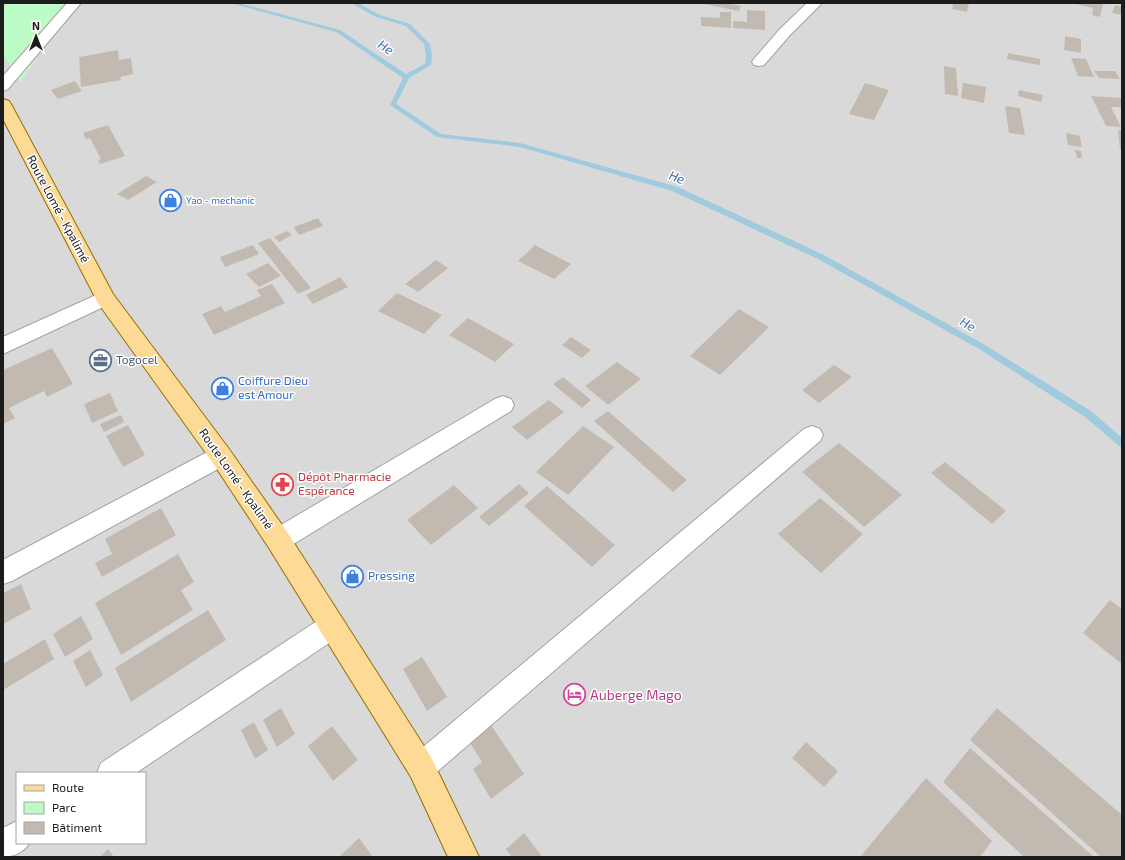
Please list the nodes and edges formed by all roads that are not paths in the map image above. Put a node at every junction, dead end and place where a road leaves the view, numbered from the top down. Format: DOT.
graph roads {
  1 [pos="74,3"];
  2 [pos="815,3"];
  3 [pos="759,62"];
  4 [pos="3,86"];
  5 [pos="3,104"];
  6 [pos="105,298"];
  7 [pos="3,346"];
  8 [pos="503,405"];
  9 [pos="812,434"];
  10 [pos="221,456"];
  11 [pos="278,540"];
  12 [pos="3,573"];
  13 [pos="332,626"];
  14 [pos="421,767"];
  15 [pos="113,772"];
  16 [pos="16,837"];
  17 [pos="3,845"];
  18 [pos="464,857"];
  1 -- 4 [label="street"];
  2 -- 3 [label="street"];
  5 -- 6 [label="main road, Route Lomé - Kpalimé"];
  6 -- 7 [label="street"];
  6 -- 10 [label="main road, Route Lomé - Kpalimé"];
  8 -- 11 [label="street"];
  9 -- 14 [label="street"];
  10 -- 11 [label="main road, Route Lomé - Kpalimé"];
  10 -- 12 [label="street"];
  11 -- 13 [label="main road, Route Lomé - Kpalimé"];
  13 -- 14 [label="main road, Route Lomé - Kpalimé"];
  13 -- 15 [label="street"];
  14 -- 18 [label="main road, Route Lomé - Kpalimé"];
  16 -- 17 [label="street"];
}
